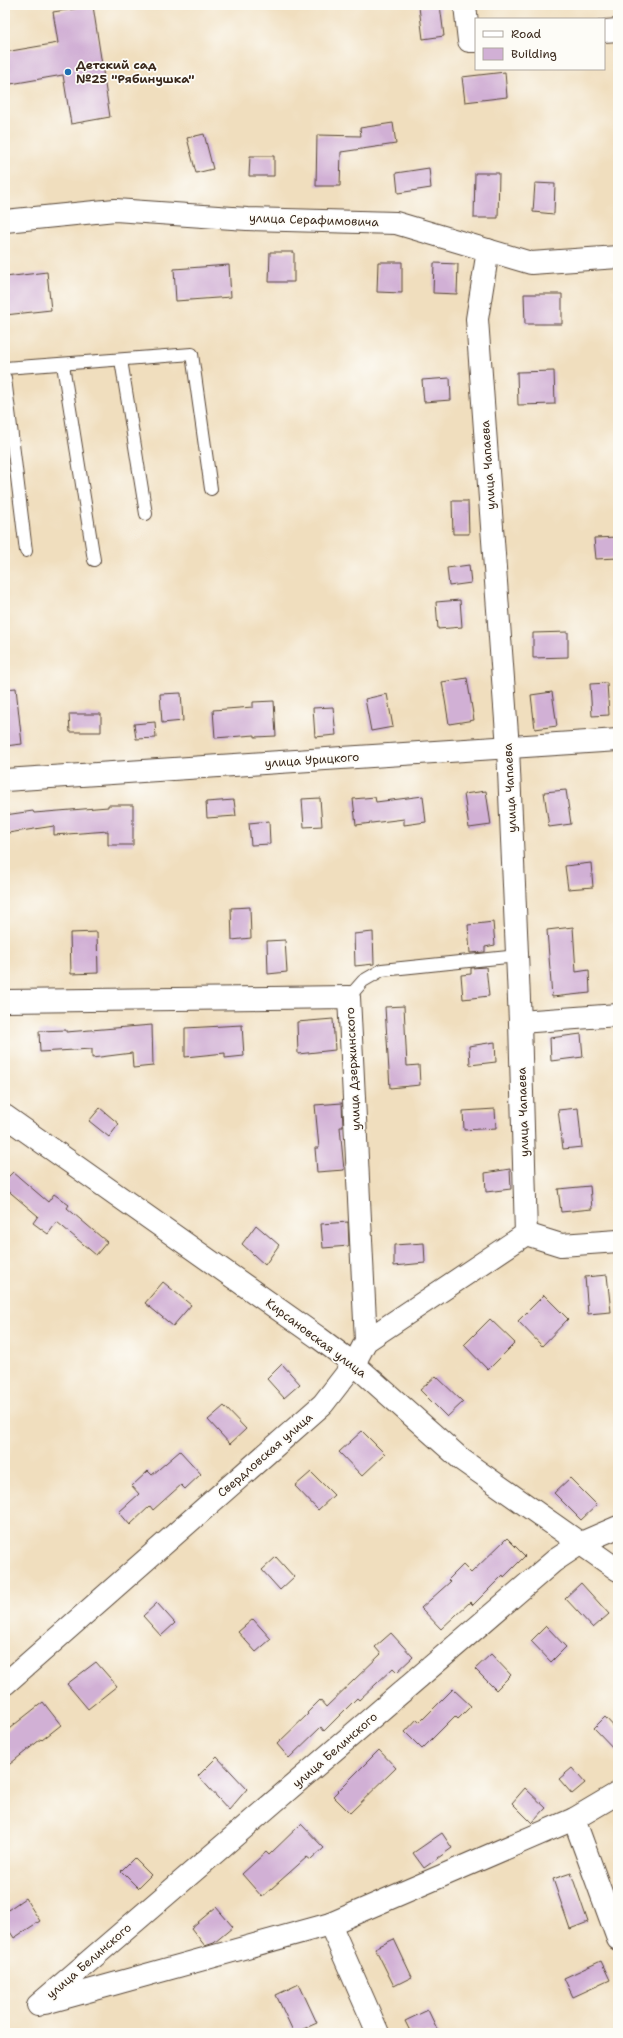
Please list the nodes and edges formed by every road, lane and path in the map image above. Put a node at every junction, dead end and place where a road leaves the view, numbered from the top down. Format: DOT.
graph roads {
  1 [pos="465,5"];
  2 [pos="618,30"];
  3 [pos="605,31"];
  4 [pos="472,41"];
  5 [pos="5,221"];
  6 [pos="488,250"];
  7 [pos="618,257"];
  8 [pos="121,360"];
  9 [pos="63,365"];
  10 [pos="5,368"];
  11 [pos="5,378"];
  12 [pos="211,490"];
  13 [pos="146,514"];
  14 [pos="26,551"];
  15 [pos="94,560"];
  16 [pos="618,740"];
  17 [pos="508,748"];
  18 [pos="5,780"];
  19 [pos="517,956"];
  20 [pos="349,997"];
  21 [pos="5,1001"];
  22 [pos="618,1015"];
  23 [pos="520,1022"];
  24 [pos="5,1116"];
  25 [pos="526,1234"];
  26 [pos="618,1240"];
  27 [pos="366,1341"];
  28 [pos="354,1364"];
  29 [pos="618,1527"];
  30 [pos="581,1543"];
  31 [pos="618,1570"];
  32 [pos="5,1684"];
  33 [pos="618,1793"];
  34 [pos="574,1819"];
  35 [pos="330,1924"];
  36 [pos="618,1939"];
  37 [pos="378,2033"];
  1 -- 4 [label="street"];
  2 -- 3 [label="street"];
  5 -- 6 [label="street, улица Серафимовича"];
  6 -- 7 [label="street, улица Серафимовича"];
  6 -- 17 [label="street, улица Чапаева"];
  8 -- 9 [label="lane"];
  8 -- 12 [label="lane"];
  8 -- 13 [label="lane"];
  9 -- 10 [label="lane"];
  9 -- 15 [label="lane"];
  11 -- 14 [label="lane"];
  16 -- 17 [label="street, улица Урицкого"];
  17 -- 18 [label="street, улица Урицкого"];
  17 -- 19 [label="street, улица Чапаева"];
  19 -- 20 [label="lane"];
  19 -- 23 [label="street, улица Чапаева"];
  20 -- 21 [label="street, улица Дзержинского"];
  20 -- 27 [label="street, улица Дзержинского"];
  22 -- 23 [label="street"];
  23 -- 25 [label="street, улица Чапаева"];
  24 -- 28 [label="street, Кирсановская улица"];
  25 -- 26 [label="street"];
  25 -- 27 [label="street, Свердловская улица"];
  27 -- 28 [label="street, Свердловская улица"];
  28 -- 30 [label="street, Кирсановская улица"];
  28 -- 32 [label="street, Свердловская улица"];
  29 -- 30 [label="street, улица Белинского"];
  30 -- 31 [label="street, Кирсановская улица"];
  30 -- 35 [label="street, улица Белинского"];
  33 -- 34 [label="street, улица Белинского"];
  34 -- 35 [label="street, улица Белинского"];
  34 -- 36 [label="street"];
  35 -- 37 [label="street"];
}
